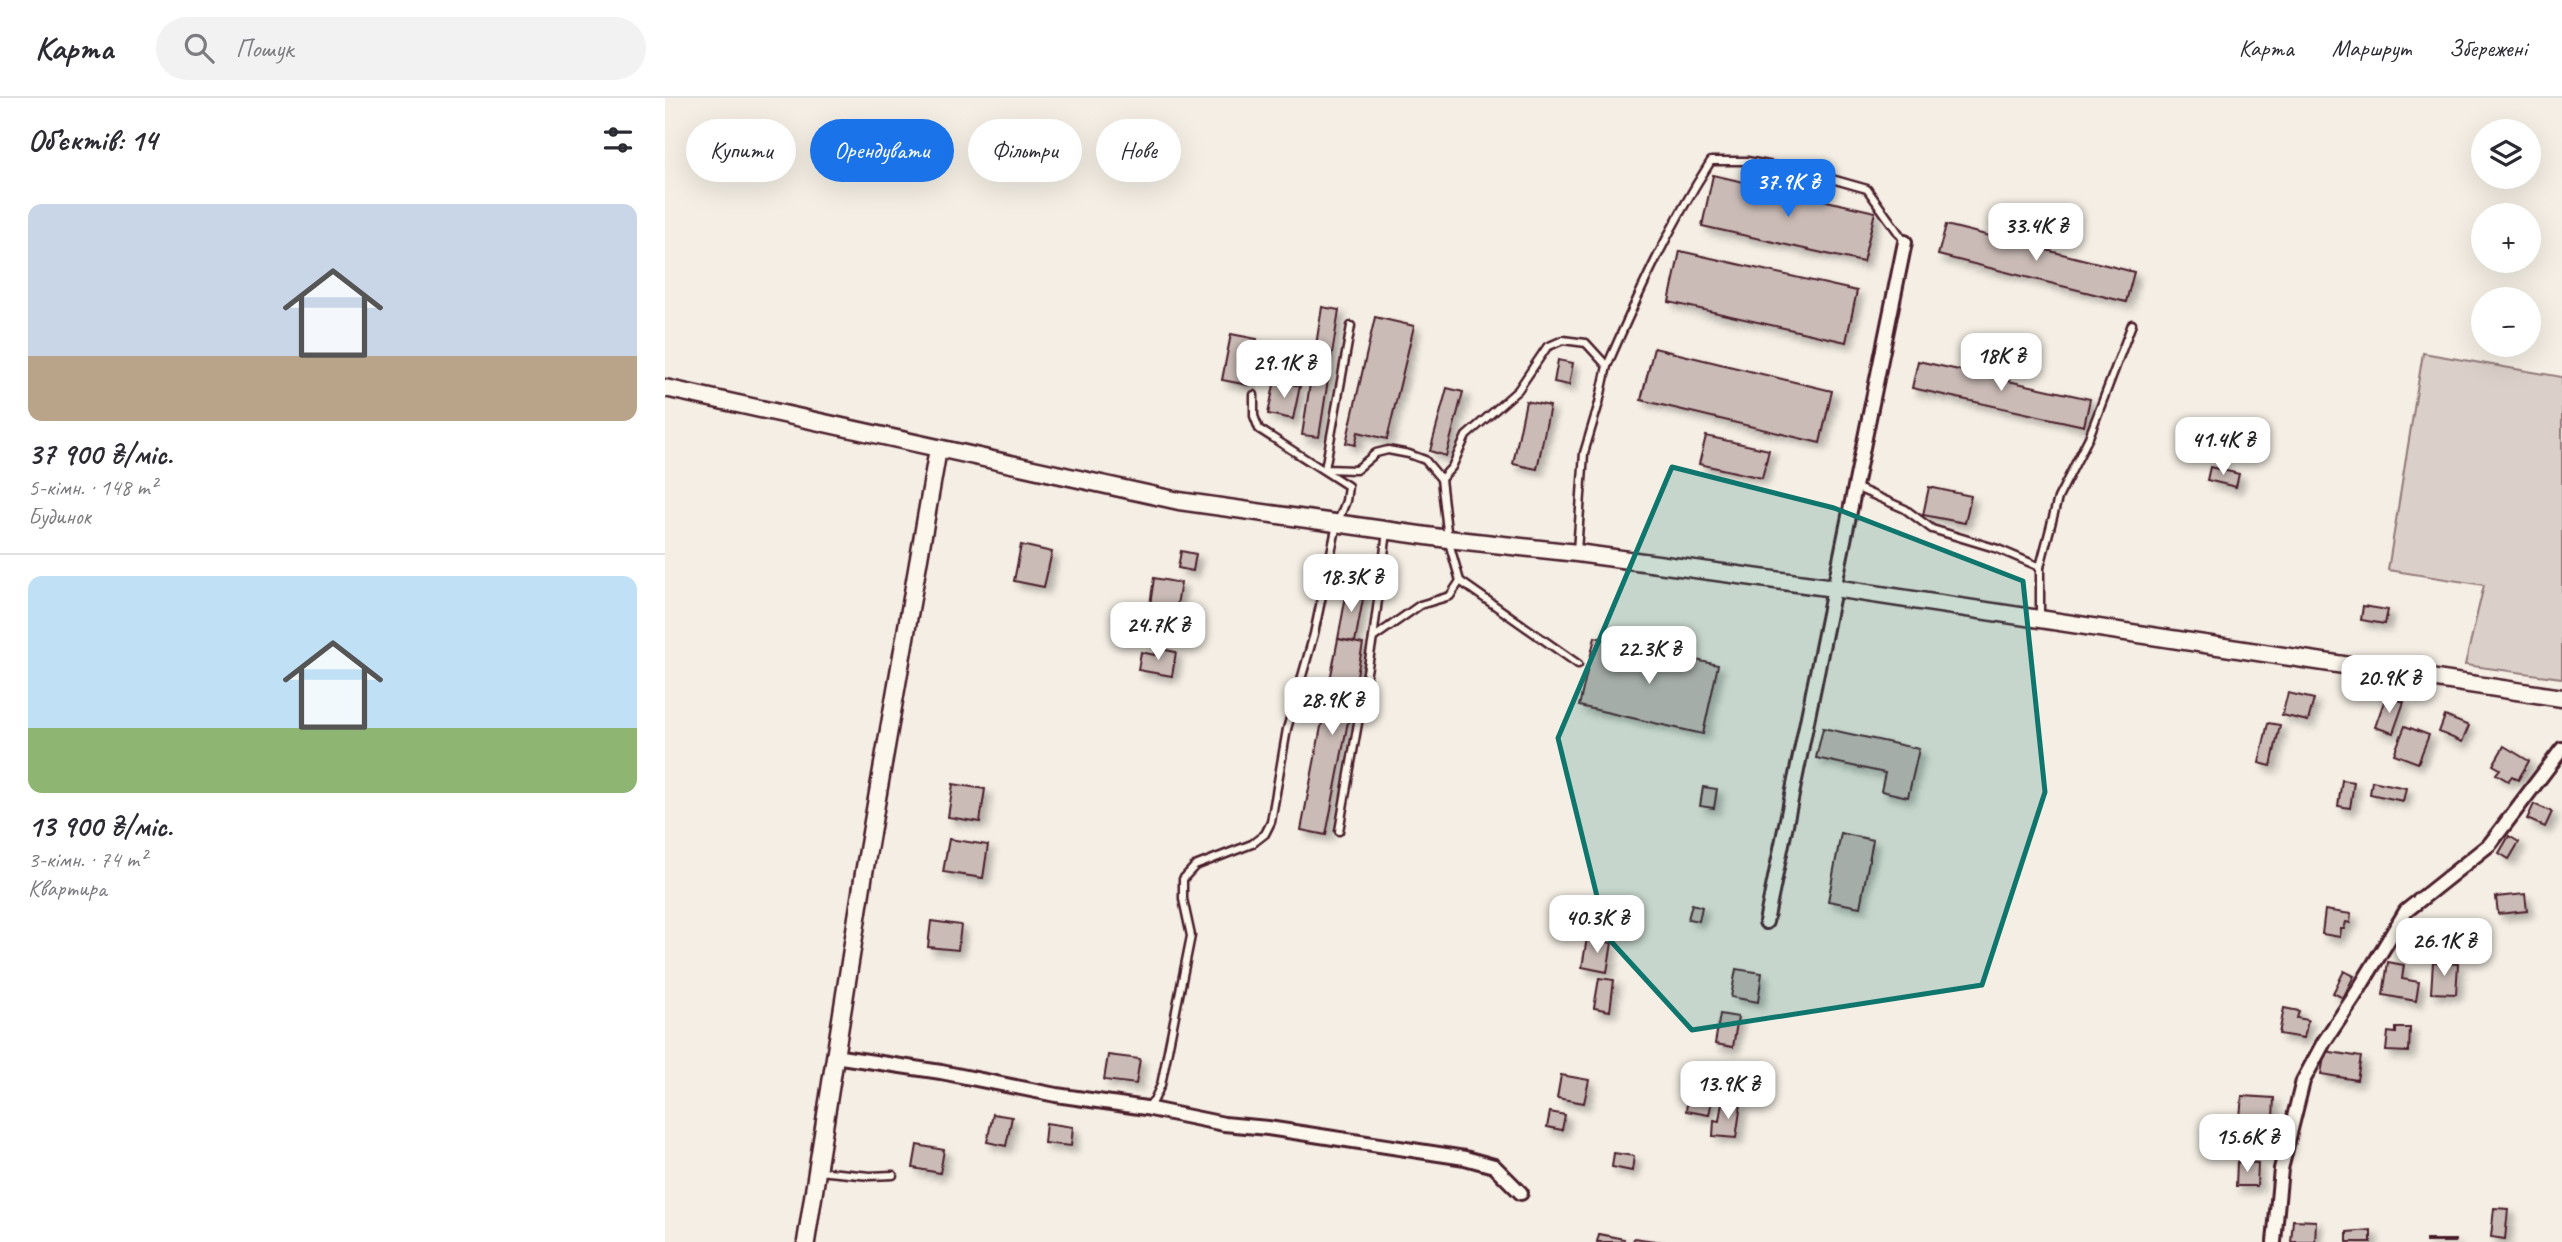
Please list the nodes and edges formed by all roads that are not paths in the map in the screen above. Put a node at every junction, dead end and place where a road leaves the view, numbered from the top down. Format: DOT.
graph roads {
  1 [pos="1905,242"];
  2 [pos="2132,324"];
  3 [pos="1350,326"];
  4 [pos="1607,366"];
  5 [pos="665,388"];
  6 [pos="1254,395"];
  7 [pos="938,449"];
  8 [pos="1325,469"];
  9 [pos="1441,479"];
  10 [pos="1855,487"];
  11 [pos="1337,524"];
  12 [pos="1387,531"];
  13 [pos="1448,539"];
  14 [pos="1577,553"];
  15 [pos="2040,567"];
  16 [pos="1460,580"];
  17 [pos="1835,588"];
  18 [pos="2040,619"];
  19 [pos="1373,638"];
  20 [pos="1578,664"];
  21 [pos="2562,698"];
  22 [pos="2562,749"];
  23 [pos="1339,831"];
  24 [pos="1766,922"];
  25 [pos="834,1056"];
  26 [pos="1146,1108"];
  27 [pos="816,1171"];
  28 [pos="893,1175"];
  29 [pos="1521,1193"];
  30 [pos="806,1242"];
  31 [pos="2274,1242"];
  1 -- 4 [label="lane"];
  1 -- 10 [label="street"];
  2 -- 15 [label="lane"];
  3 -- 8 [label="lane"];
  4 -- 9 [label="lane"];
  4 -- 14 [label="lane"];
  5 -- 7 [label="street"];
  6 -- 8 [label="lane"];
  7 -- 11 [label="street"];
  7 -- 25 [label="street"];
  8 -- 9 [label="lane"];
  8 -- 11 [label="lane"];
  9 -- 13 [label="lane"];
  10 -- 15 [label="lane"];
  10 -- 17 [label="street"];
  11 -- 12 [label="street"];
  11 -- 26 [label="lane"];
  12 -- 13 [label="street"];
  12 -- 19 [label="lane"];
  13 -- 14 [label="street"];
  13 -- 16 [label="lane"];
  14 -- 17 [label="street"];
  15 -- 18 [label="lane"];
  16 -- 19 [label="lane"];
  16 -- 20 [label="lane"];
  17 -- 18 [label="street"];
  17 -- 24 [label="street"];
  18 -- 21 [label="street"];
  19 -- 23 [label="lane"];
  22 -- 31 [label="street"];
  25 -- 26 [label="street"];
  25 -- 27 [label="street"];
  26 -- 29 [label="street"];
  27 -- 28 [label="lane"];
  27 -- 30 [label="street"];
}
